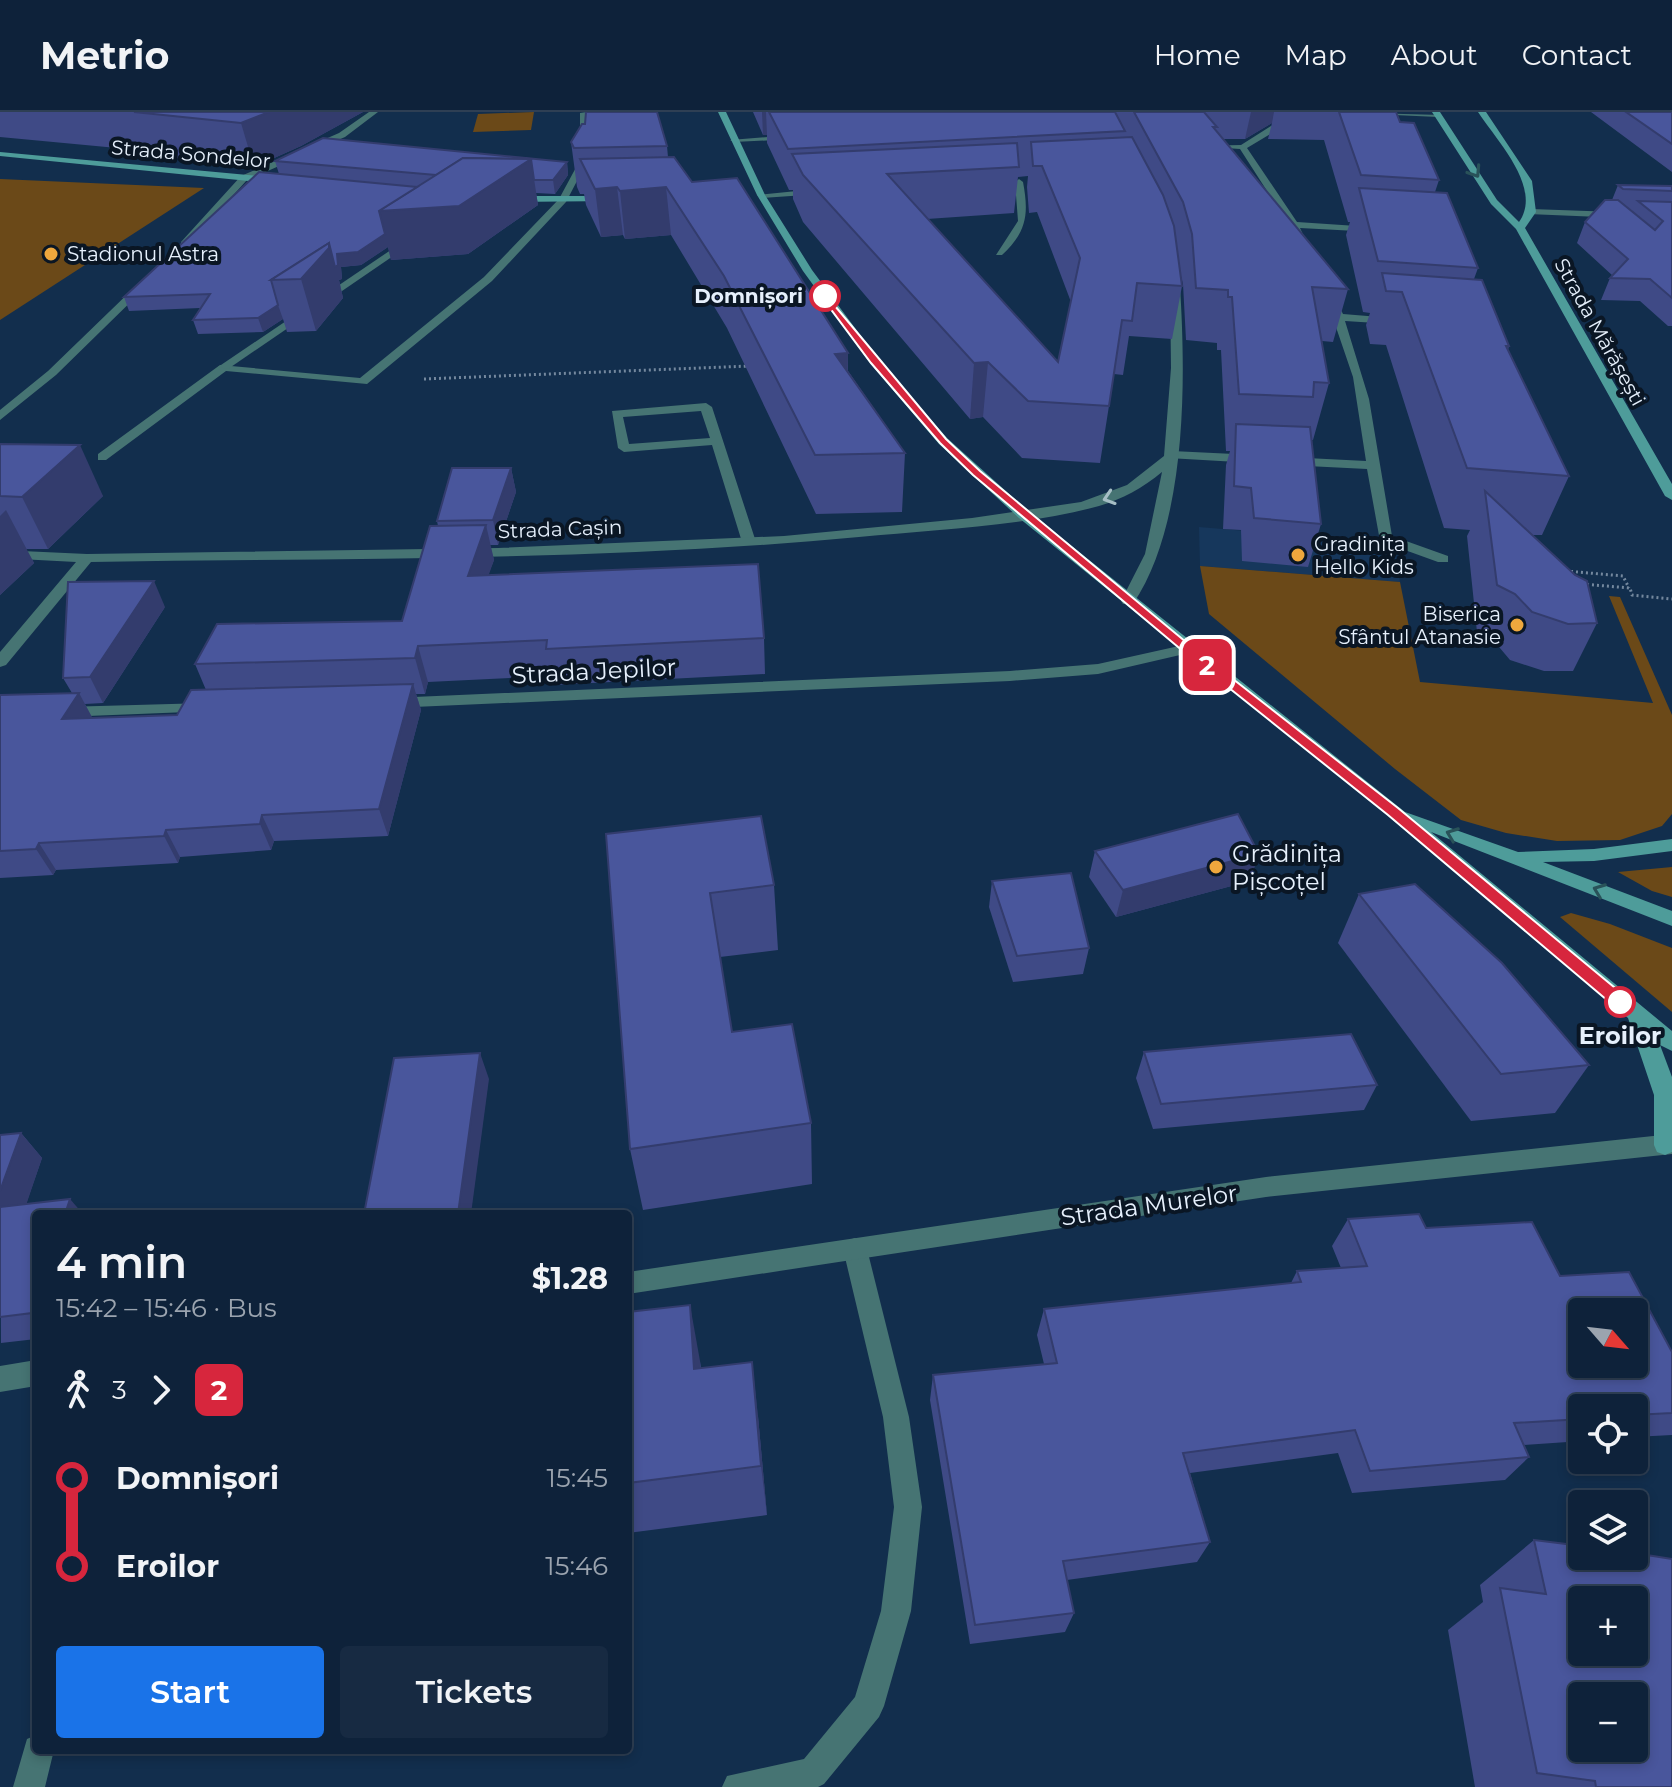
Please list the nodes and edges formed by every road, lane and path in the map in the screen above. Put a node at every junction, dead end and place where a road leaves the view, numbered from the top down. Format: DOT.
graph roads {
  1 [pos="374,112"];
  2 [pos="722,112"];
  3 [pos="1333,112"];
  4 [pos="1482,112"];
  5 [pos="584,113"];
  6 [pos="1437,114"];
  7 [pos="1298,120"];
  8 [pos="809,136"];
  9 [pos="734,140"];
  10 [pos="1189,146"];
  11 [pos="1243,147"];
  12 [pos="0,154"];
  13 [pos="244,178"];
  14 [pos="1035,181"];
  15 [pos="290,182"];
  16 [pos="1004,182"];
  17 [pos="1019,182"];
  18 [pos="822,192"];
  19 [pos="745,195"];
  20 [pos="761,195"];
  21 [pos="503,199"];
  22 [pos="618,199"];
  23 [pos="563,200"];
  24 [pos="1531,212"];
  25 [pos="1672,217"];
  26 [pos="1294,225"];
  27 [pos="1520,228"];
  28 [pos="1384,231"];
  29 [pos="421,233"];
  30 [pos="1307,252"];
  31 [pos="999,253"];
  32 [pos="174,254"];
  33 [pos="1172,273"];
  34 [pos="152,276"];
  35 [pos="1320,278"];
  36 [pos="1341,317"];
  37 [pos="1401,322"];
  38 [pos="762,365"];
  39 [pos="224,367"];
  40 [pos="363,382"];
  41 [pos="0,416"];
  42 [pos="717,441"];
  43 [pos="1172,455"];
  44 [pos="102,457"];
  45 [pos="1265,460"];
  46 [pos="1280,461"];
  47 [pos="1373,465"];
  48 [pos="1672,496"];
  49 [pos="1024,515"];
  50 [pos="749,542"];
  51 [pos="0,554"];
  52 [pos="87,558"];
  53 [pos="1443,559"];
  54 [pos="1563,571"];
  55 [pos="1569,582"];
  56 [pos="1630,588"];
  57 [pos="1672,599"];
  58 [pos="1128,601"];
  59 [pos="1188,649"];
  60 [pos="0,662"];
  61 [pos="375,703"];
  62 [pos="218,707"];
  63 [pos="47,712"];
  64 [pos="1393,811"];
  65 [pos="1672,845"];
  66 [pos="1512,856"];
  67 [pos="1672,919"];
  68 [pos="1636,1016"];
  69 [pos="1672,1043"];
  70 [pos="1669,1144"];
  71 [pos="855,1249"];
  72 [pos="632,1282"];
  73 [pos="32,1374"];
  74 [pos="0,1379"];
  75 [pos="37,1754"];
  76 [pos="29,1787"];
  77 [pos="738,1787"];
  1 -- 13 [label="street"];
  2 -- 9 [label="street"];
  3 -- 6 [label="street"];
  4 -- 24 [label="street"];
  5 -- 23 [label="street"];
  6 -- 27 [label="street, Strada Mărășești, one-way"];
  7 -- 11 [label="street"];
  8 -- 9 [label="street"];
  9 -- 20 [label="street"];
  10 -- 11 [label="street"];
  11 -- 26 [label="street"];
  12 -- 13 [label="street, Strada Sondelor"];
  13 -- 15 [label="street, Strada Sondelor"];
  13 -- 32 [label="street"];
  14 -- 17 [label="street"];
  16 -- 17 [label="street"];
  17 -- 31 [label="street"];
  18 -- 20 [label="street"];
  19 -- 20 [label="street"];
  20 -- 49 [label="street"];
  21 -- 23 [label="street"];
  22 -- 23 [label="street"];
  23 -- 40 [label="street"];
  24 -- 25 [label="street"];
  24 -- 27 [label="street"];
  26 -- 28 [label="street"];
  26 -- 30 [label="street"];
  27 -- 48 [label="street, Strada Mărășești"];
  29 -- 39 [label="street"];
  33 -- 43 [label="street"];
  34 -- 41 [label="street"];
  35 -- 36 [label="street"];
  36 -- 37 [label="street"];
  36 -- 47 [label="street"];
  38 -- 40 [label="path"];
  39 -- 40 [label="street"];
  39 -- 44 [label="street"];
  42 -- 42 [label="street"];
  42 -- 50 [label="street"];
  43 -- 45 [label="street"];
  43 -- 49 [label="street, Strada Cașin, one-way"];
  43 -- 58 [label="street"];
  46 -- 47 [label="street"];
  47 -- 53 [label="street"];
  49 -- 50 [label="street, Strada Cașin"];
  49 -- 58 [label="street"];
  50 -- 52 [label="street, Strada Cașin"];
  51 -- 52 [label="street, Strada Cașin"];
  52 -- 60 [label="street"];
  54 -- 56 [label="path"];
  55 -- 56 [label="path"];
  56 -- 57 [label="path"];
  58 -- 59 [label="street"];
  59 -- 61 [label="street, Strada Jepilor"];
  59 -- 64 [label="street"];
  62 -- 63 [label="street"];
  66 -- 64 [label="street, one-way"];
  64 -- 68 [label="street"];
  65 -- 66 [label="street"];
  67 -- 66 [label="street, one-way"];
  68 -- 69 [label="street"];
  68 -- 70 [label="street"];
  70 -- 71 [label="street, Strada Murelor"];
  71 -- 72 [label="street, Strada Murelor"];
  71 -- 77 [label="street"];
  73 -- 74 [label="street"];
  75 -- 76 [label="street"];
}
